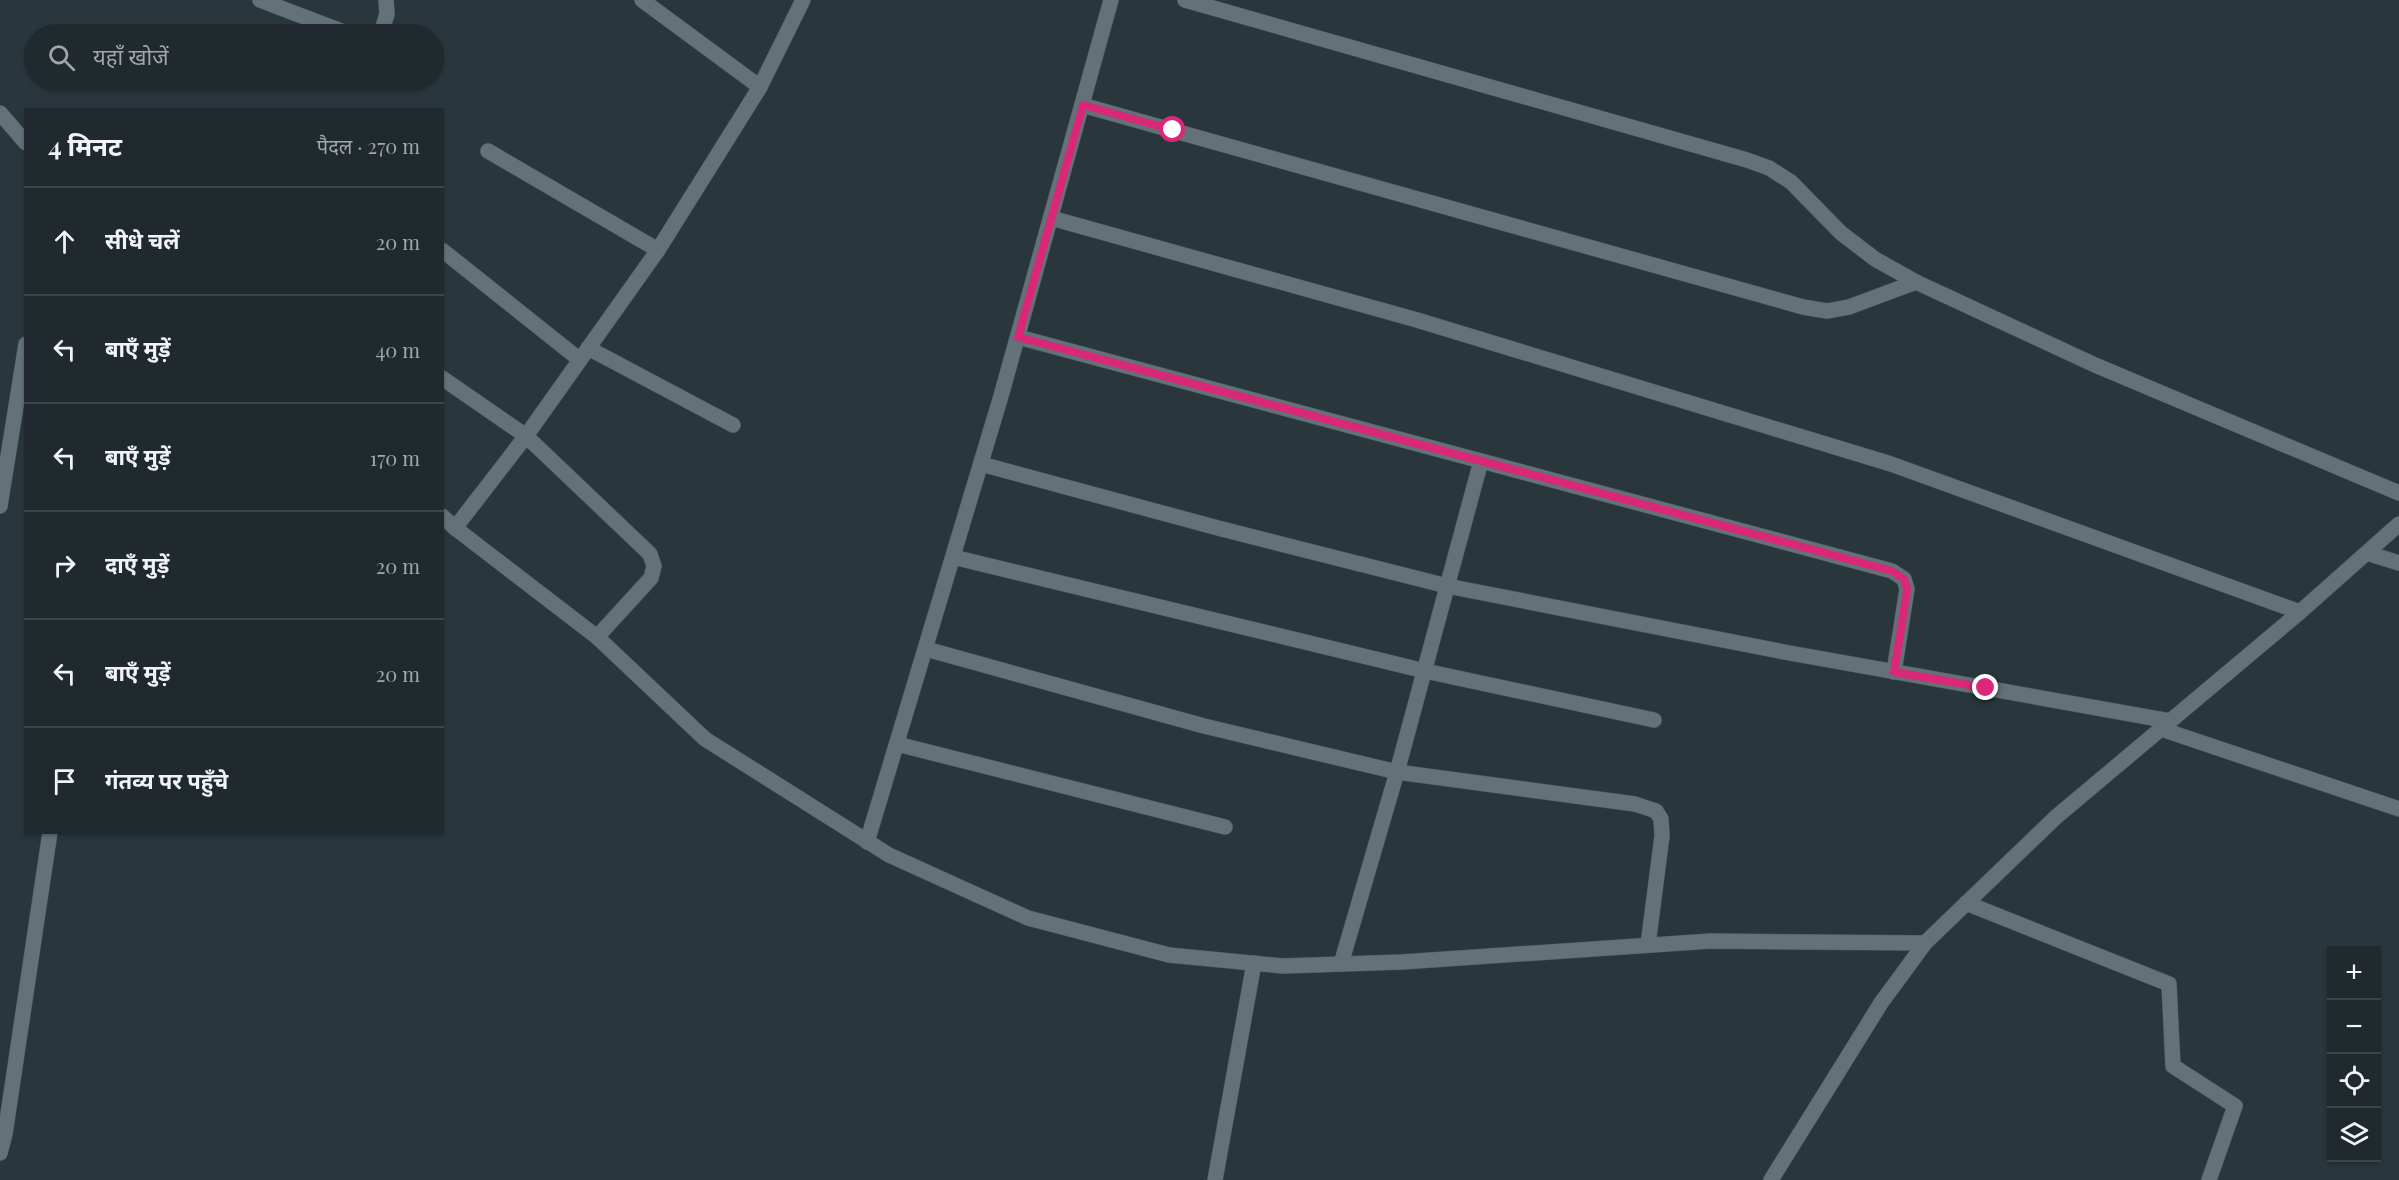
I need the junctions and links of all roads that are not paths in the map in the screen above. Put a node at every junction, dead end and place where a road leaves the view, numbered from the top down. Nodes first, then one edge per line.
1 (260, 0) edge
2 (386, 0) edge
3 (642, 0) edge
4 (803, 0) edge
5 (1111, 0) edge
6 (1185, 0) edge
7 (323, 24) edge
8 (384, 24) edge
9 (760, 87) junction
10 (1083, 105) junction
11 (0, 113) edge
12 (24, 141) edge
13 (488, 151) dead end
14 (1051, 218) junction
15 (658, 250) junction
16 (444, 251) edge
17 (1916, 282) junction
18 (1018, 337) junction
19 (584, 354) junction
20 (24, 356) edge
21 (444, 379) edge
22 (733, 425) dead end
23 (526, 436) junction
24 (1481, 461) junction
25 (981, 464) junction
26 (2399, 493) edge
27 (0, 506) edge
28 (444, 518) edge
29 (2399, 524) edge
30 (455, 528) junction
31 (2367, 553) junction
32 (953, 557) junction
33 (2399, 563) edge
34 (1447, 586) junction
35 (2300, 612) junction
36 (597, 637) junction
37 (926, 649) junction
38 (1425, 671) junction
39 (1894, 672) junction
40 (1654, 720) dead end
41 (2165, 725) junction
42 (897, 744) junction
43 (1397, 772) junction
44 (2399, 809) edge
45 (1225, 826) dead end
46 (50, 834) edge
47 (867, 842) junction
48 (1966, 903) junction
49 (1925, 943) junction
50 (1648, 945) junction
51 (1254, 963) junction
52 (1341, 964) junction
53 (0, 1153) edge
54 (1215, 1180) edge
55 (1771, 1180) edge
56 (2209, 1180) edge

1 - 7 street
2 - 8 street
3 - 9 street
4 - 9 street
5 - 10 street
6 - 17 street
9 - 15 street
10 - 14 street
10 - 17 street
11 - 12 street
13 - 15 street
14 - 18 street
14 - 35 street
15 - 19 street
16 - 19 street
17 - 26 street
18 - 24 street
18 - 25 street
19 - 22 street
19 - 23 street
20 - 27 street
21 - 23 street
23 - 30 street
23 - 36 street
24 - 34 street
24 - 39 street
25 - 32 street
25 - 34 street
28 - 30 street
29 - 31 street
30 - 36 street
31 - 33 street
31 - 35 street
32 - 37 street
32 - 38 street
34 - 38 street
34 - 39 street
35 - 41 street
36 - 47 street
37 - 42 street
37 - 43 street
38 - 40 street
38 - 43 street
39 - 41 street
41 - 44 street
41 - 48 street
42 - 45 street
42 - 47 street
43 - 50 street
43 - 52 street
46 - 53 street
47 - 51 street
48 - 49 street
48 - 56 street
49 - 50 street
49 - 55 street
50 - 52 street
51 - 52 street
51 - 54 street

